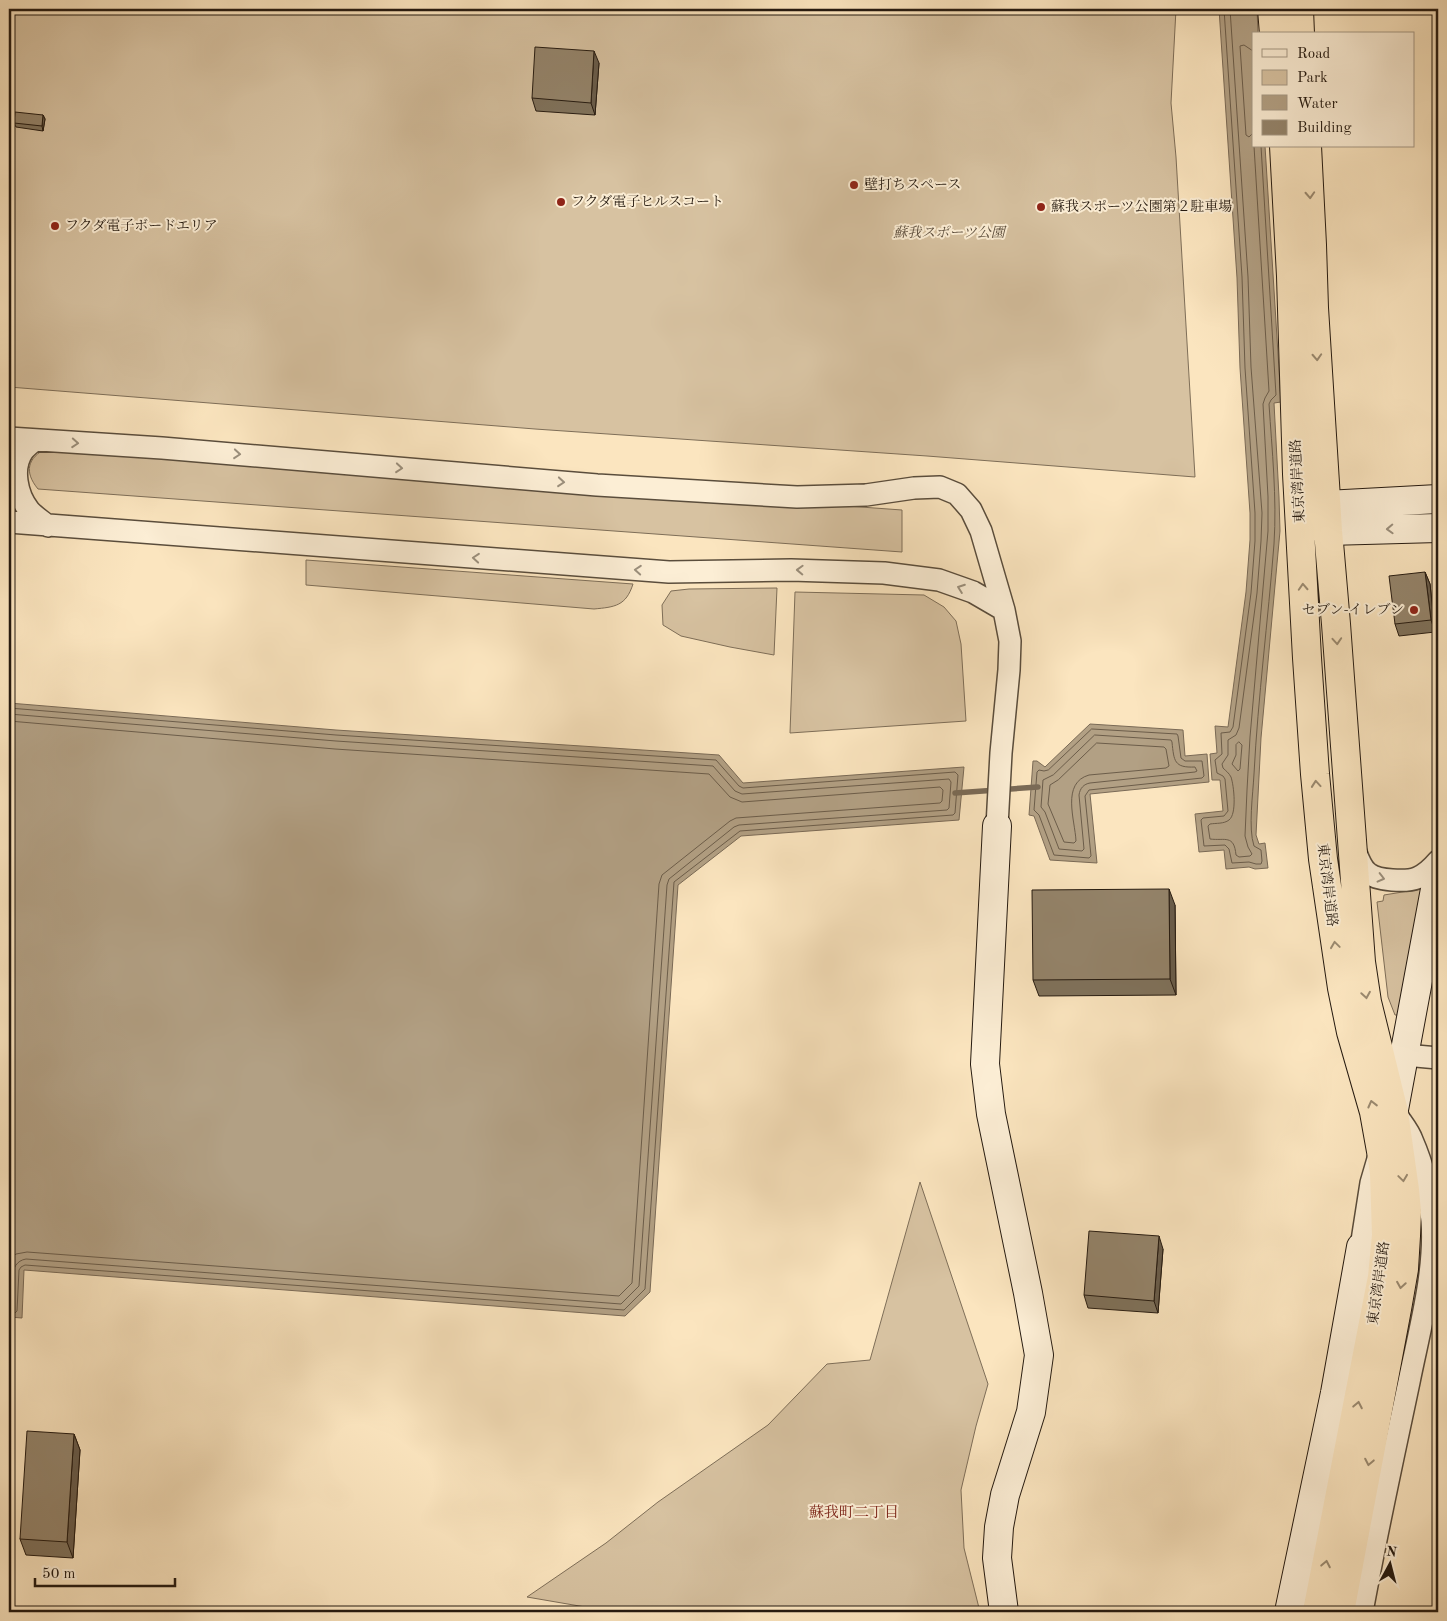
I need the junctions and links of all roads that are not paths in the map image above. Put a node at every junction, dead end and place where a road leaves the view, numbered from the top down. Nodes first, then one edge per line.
1 (1272, 9) edge
2 (1299, 9) edge
3 (1274, 32) edge
4 (1300, 32) edge
5 (1284, 148) edge
6 (1307, 148) edge
7 (9, 438) edge
8 (35, 440) junction
9 (1438, 499) edge
10 (1299, 517) junction
11 (1327, 518) junction
12 (9, 522) edge
13 (48, 526) junction
14 (1438, 528) edge
15 (1004, 610) junction
16 (996, 826) joint
17 (1352, 843) junction
18 (1438, 861) edge
19 (1438, 873) edge
20 (1405, 1055) junction
21 (1438, 1058) edge
22 (1394, 1112) junction
23 (1381, 1151) junction
24 (1396, 1236) junction
25 (1361, 1247) joint
26 (1004, 1612) edge
27 (1289, 1612) edge
28 (1317, 1612) edge
29 (1340, 1612) edge
30 (1362, 1612) edge

1 - 3 highway
2 - 4 highway
5 - 10 highway, 東京湾岸道路
6 -> 11 highway, 東京湾岸道路
7 - 8 street
8 - 13 street
8 -> 15 street
9 - 11 street
10 - 11 street
23 -> 10 highway, 東京湾岸道路
14 -> 11 street
11 -> 17 highway, 東京湾岸道路
12 - 13 street
15 -> 13 street
15 - 16 street
16 - 26 street
17 -> 18 street
17 -> 22 highway, 東京湾岸道路
19 - 20 street
20 - 21 street
20 - 22 street
22 - 23 street
22 -> 24 highway, 東京湾岸道路
22 - 30 street
23 - 24 highway, 東京湾岸道路
23 - 25 street
28 -> 24 highway, 東京湾岸道路
24 -> 29 highway, 東京湾岸道路
25 - 27 street

